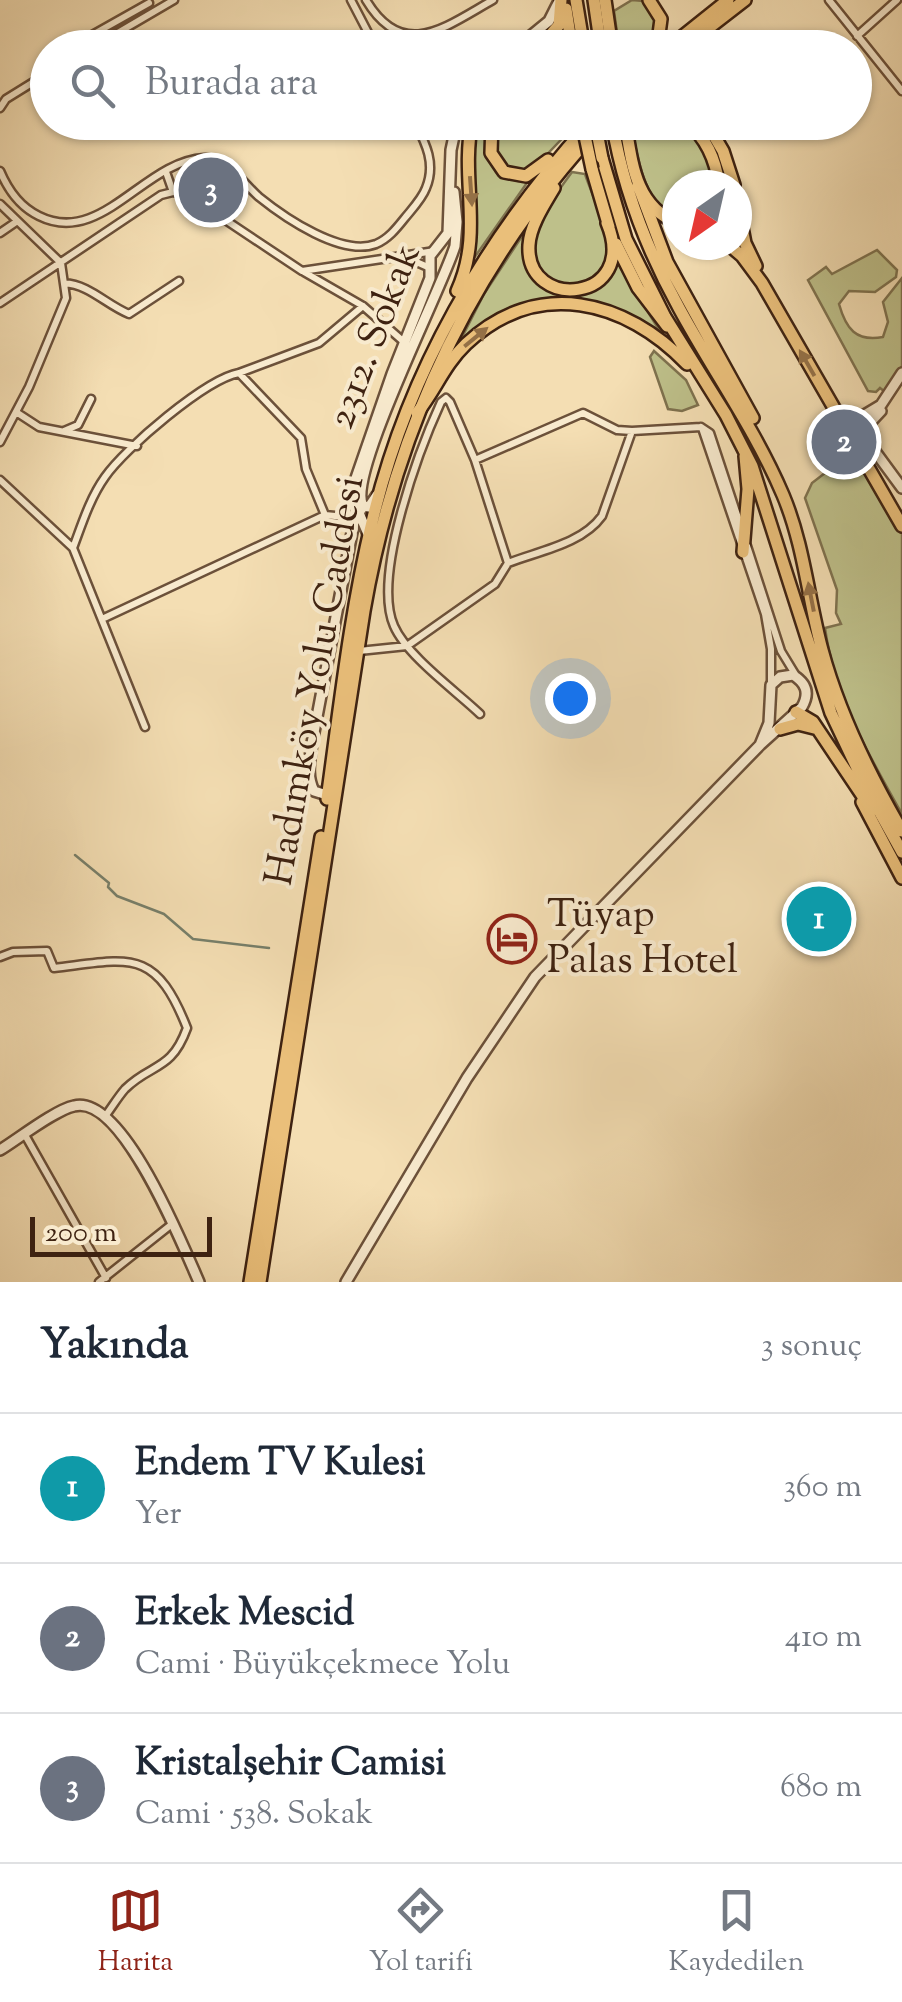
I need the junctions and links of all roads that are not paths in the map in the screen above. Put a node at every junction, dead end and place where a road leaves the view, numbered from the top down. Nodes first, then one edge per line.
1 (174, 0) edge
2 (350, 0) edge
3 (366, 0) edge
4 (493, 0) edge
5 (561, 0) edge
6 (576, 0) edge
7 (594, 0) edge
8 (605, 0) edge
9 (615, 0) edge
10 (650, 0) edge
11 (728, 0) edge
12 (746, 0) edge
13 (828, 0) edge
14 (897, 0) edge
15 (144, 3) edge
16 (150, 14) junction
17 (719, 19) junction
18 (608, 25) junction
19 (99, 30) edge
20 (123, 30) edge
21 (366, 30) edge
22 (391, 30) edge
23 (437, 30) edge
24 (538, 30) edge
25 (554, 30) edge
26 (568, 30) edge
27 (581, 30) edge
28 (598, 30) edge
29 (609, 30) edge
30 (660, 30) edge
31 (690, 30) edge
32 (705, 30) edge
33 (709, 30) edge
34 (852, 30) edge
35 (864, 30) edge
36 (872, 54) edge
37 (30, 84) edge
38 (902, 91) edge
39 (0, 108) edge
40 (424, 140) edge
41 (453, 140) edge
42 (469, 140) edge
43 (491, 140) edge
44 (574, 140) edge
45 (574, 140) edge
46 (586, 140) edge
47 (587, 140) edge
48 (597, 140) edge
49 (615, 140) edge
50 (629, 140) edge
51 (703, 140) edge
52 (717, 140) edge
53 (570, 159) junction
54 (716, 170) edge
55 (729, 170) edge
56 (0, 171) edge
57 (166, 172) junction
58 (450, 180) junction
59 (638, 184) junction
60 (172, 192) junction
61 (0, 204) edge
62 (662, 214) edge
63 (16, 222) junction
64 (607, 222) junction
65 (0, 233) edge
66 (435, 251) junction
67 (404, 257) junction
68 (752, 258) edge
69 (745, 260) edge
70 (61, 263) junction
71 (448, 266) junction
72 (431, 269) junction
73 (302, 271) junction
74 (179, 281) dead end
75 (64, 283) junction
76 (772, 302) junction
77 (0, 303) edge
78 (364, 306) junction
79 (676, 334) junction
80 (405, 343) junction
81 (435, 348) junction
82 (239, 373) junction
83 (902, 377) edge
84 (709, 386) junction
85 (91, 398) dead end
86 (16, 412) junction
87 (417, 414) junction
88 (841, 424) junction
89 (863, 425) junction
90 (702, 427) junction
91 (63, 432) junction
92 (632, 432) junction
93 (0, 442) edge
94 (137, 446) junction
95 (744, 447) junction
96 (475, 460) junction
97 (0, 480) edge
98 (902, 484) edge
99 (380, 489) junction
100 (723, 498) junction
101 (734, 500) junction
102 (787, 505) junction
103 (359, 512) junction
104 (325, 515) junction
105 (902, 526) edge
106 (368, 536) junction
107 (743, 537) junction
108 (73, 548) junction
109 (742, 552) junction
110 (508, 563) junction
111 (758, 586) junction
112 (102, 620) junction
113 (407, 646) junction
114 (358, 651) junction
115 (799, 679) junction
116 (770, 685) junction
117 (770, 703) junction
118 (795, 713) junction
119 (480, 714) dead end
120 (146, 727) dead end
121 (780, 729) junction
122 (822, 735) junction
123 (840, 736) junction
124 (760, 745) junction
125 (857, 791) junction
126 (328, 795) junction
127 (896, 831) edge
128 (902, 852) edge
129 (902, 878) edge
130 (0, 957) edge
131 (106, 1116) junction
132 (25, 1135) junction
133 (0, 1150) edge
134 (172, 1224) junction
135 (103, 1280) edge
136 (200, 1282) edge
137 (250, 1282) edge
138 (261, 1282) edge
139 (346, 1282) edge

1 - 16 street
2 - 21 street
3 - 22 street
4 - 23 street
5 - 24 street
5 - 25 main road
5 - 26 main road
6 - 27 main road
7 - 28 main road
8 - 18 main road
9 - 18 main road
10 - 30 main road
11 - 31 main road
12 - 17 main road
13 - 34 street
14 - 35 street
15 - 16 street
15 - 19 street
16 - 20 street
17 - 32 main road
17 - 33 main road
18 - 29 main road
36 - 38 street
37 - 39 street
40 - 57 street
41 - 58 street, 2312. Sokak
42 -> 81 main road
43 - 45 main road
44 - 81 main road, Hadımköy Yolu Caddesi
46 - 64 main road, bridge
47 - 53 main road
48 - 79 main road, bridge
49 - 102 main road
50 - 59 main road
51 - 54 main road
52 - 55 main road
53 - 64 main road
53 - 87 main road, Hadımköy Yolu Caddesi
56 - 57 street
57 - 60 street
58 - 66 street, 2312. Sokak
58 - 71 street, 2312. Sokak
59 - 62 main road
59 - 102 main road
60 - 70 street
60 - 73 street
61 - 63 street
63 - 65 street
63 - 70 street
64 - 79 main road
66 - 67 street
66 - 71 street
66 - 72 street, 2312. Sokak
67 - 72 street
67 - 73 street
68 - 76 main road
69 - 76 main road
70 - 75 street
70 - 77 street
71 - 72 street
71 - 103 street, 2312. Sokak
72 - 80 street, 2312. Sokak
73 - 78 street
74 - 75 street
75 - 86 street
88 -> 76 main road
78 - 80 street
78 - 82 street
79 - 84 main road
80 - 103 street, 2312. Sokak
81 - 99 main road, Hadımköy Yolu Caddesi
82 - 94 street
82 - 104 street
83 - 89 street
87 -> 84 main road
84 - 95 main road
85 - 91 street
86 - 91 street
86 - 93 street
87 - 114 main road, Hadımköy Yolu Caddesi
88 - 89 main road
88 - 89 street
89 - 98 street
89 - 105 main road
90 - 92 street
90 - 100 street
90 - 101 street
91 - 94 street
92 - 96 street
92 - 110 street
94 - 108 street
95 - 107 main road
95 - 123 main road
96 - 110 street
96 - 113 street
97 - 108 street
99 - 103 street, 2312. Sokak
99 - 106 main road, Hadımköy Yolu Caddesi
100 - 101 street
100 - 109 street
101 - 107 street
127 -> 102 main road
103 - 104 street
103 - 106 street, 2312. Sokak
103 - 126 street, 2312. Sokak
104 - 112 street
106 - 126 main road, Hadımköy Yolu Caddesi
107 - 109 main road
107 - 111 street
108 - 112 street
109 - 111 street
110 - 113 street
111 - 115 street
111 - 116 street
112 - 120 street
113 - 114 street
113 - 119 street
114 - 138 main road, Hadımköy Yolu Caddesi
115 - 116 street
115 - 118 street
116 - 117 street
117 - 118 street
117 - 124 street
118 - 121 street
118 - 122 main road
121 - 122 main road
121 - 124 street
122 - 125 main road
123 - 125 main road
123 - 127 main road
124 - 139 street
125 - 127 main road
125 - 129 main road
126 - 137 main road, Hadımköy Yolu Caddesi
127 - 128 main road
130 - 131 street
131 - 132 street
131 - 134 street
132 - 133 street
132 - 135 street
134 - 135 street
134 - 136 street

